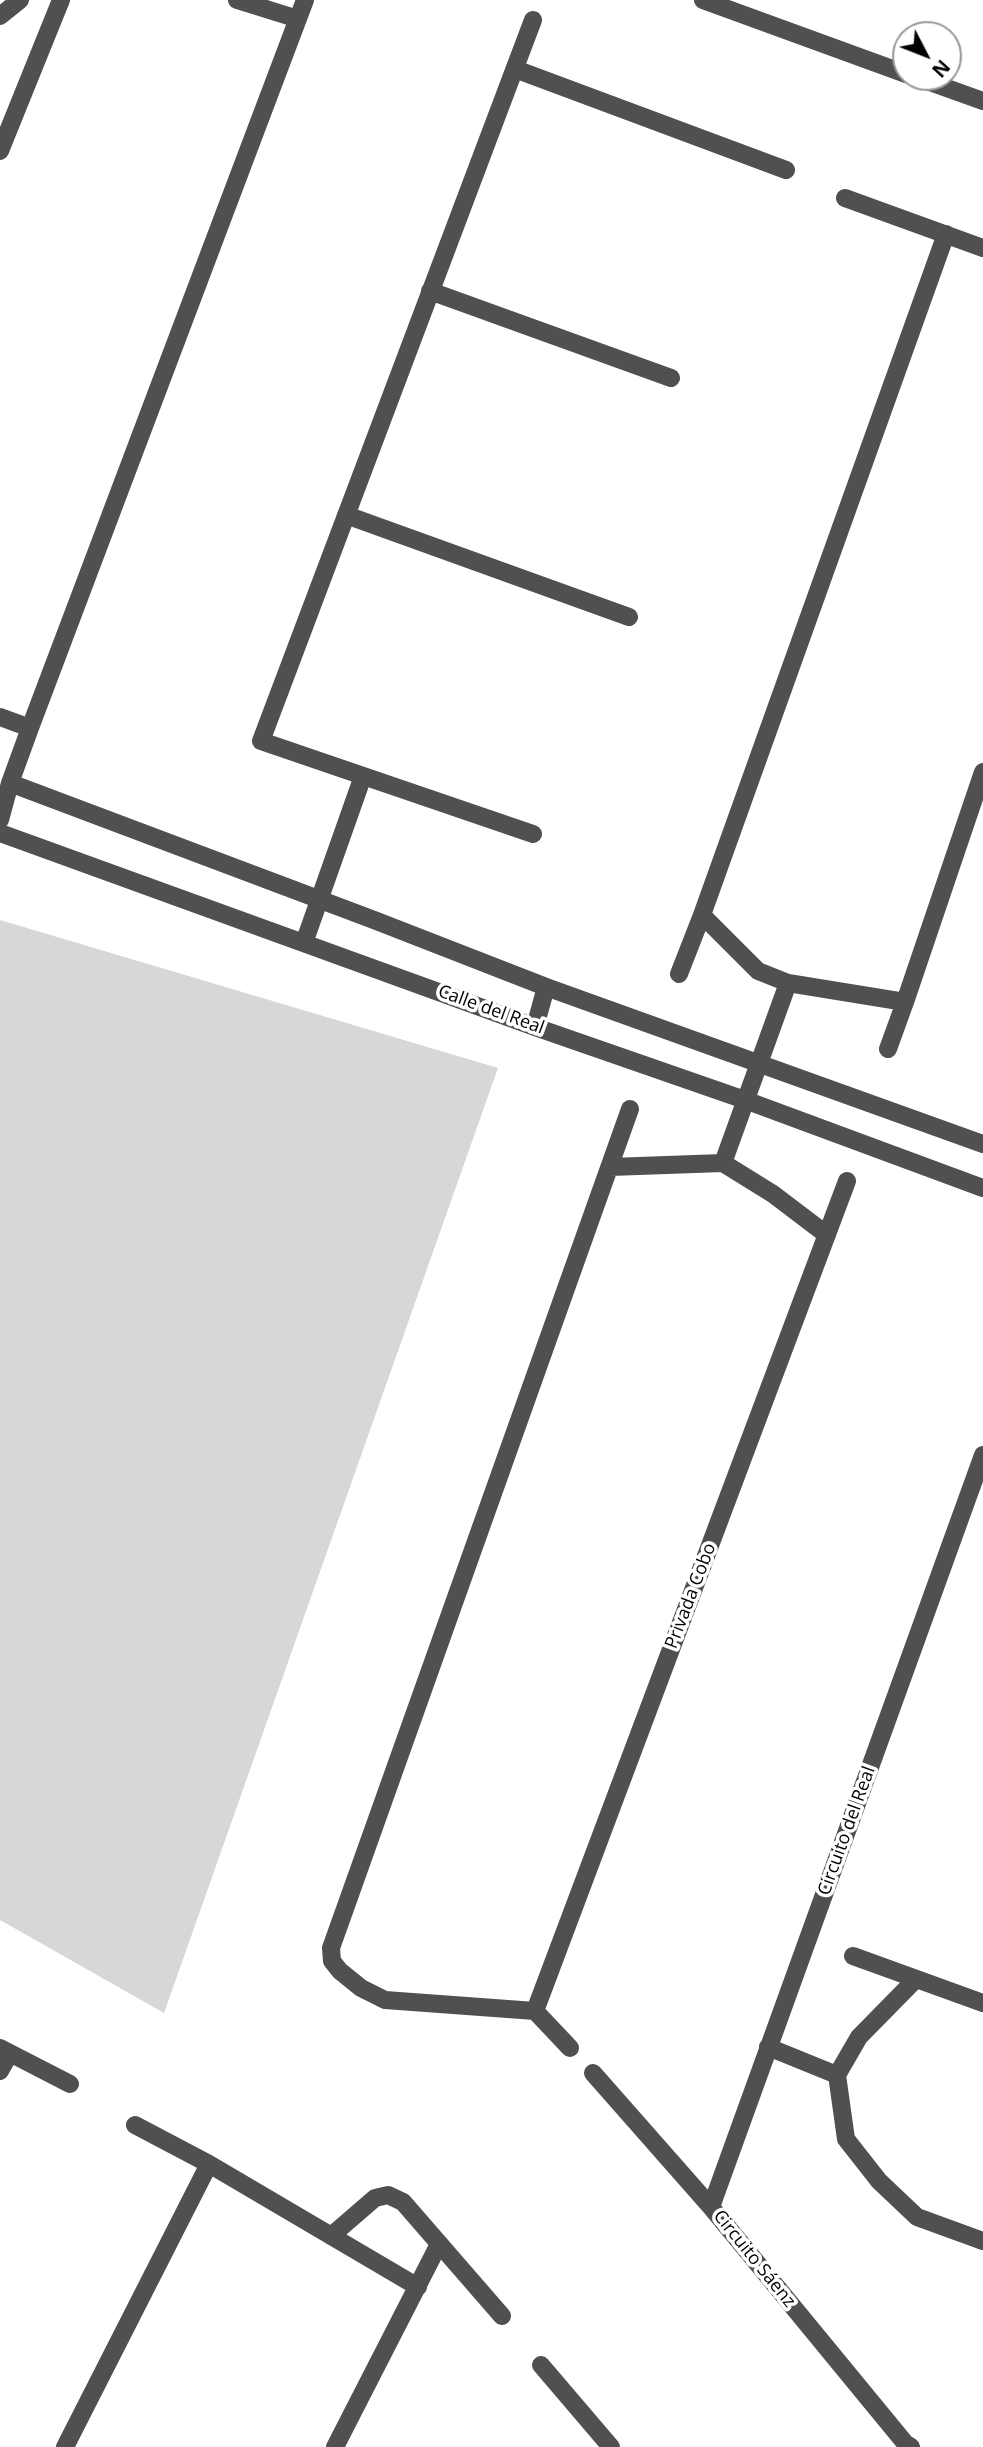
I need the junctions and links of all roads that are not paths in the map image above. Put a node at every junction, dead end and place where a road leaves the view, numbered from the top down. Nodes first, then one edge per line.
1 (20, 0) edge
2 (61, 0) edge
3 (237, 0) edge
4 (305, 0) edge
5 (703, 0) edge
6 (0, 16) edge
7 (298, 19) junction
8 (533, 20) dead end
9 (515, 69) junction
10 (892, 69) edge
11 (955, 91) edge
12 (983, 101) edge
13 (0, 151) edge
14 (786, 170) dead end
15 (845, 198) dead end
16 (946, 234) junction
17 (983, 248) edge
18 (430, 291) junction
19 (671, 378) dead end
20 (346, 515) junction
21 (629, 617) dead end
22 (0, 717) edge
23 (30, 728) junction
24 (983, 772) edge
25 (363, 776) junction
26 (10, 783) junction
27 (0, 820) edge
28 (0, 833) edge
29 (533, 834) dead end
30 (319, 900) junction
31 (702, 915) junction
32 (304, 943) junction
33 (679, 974) dead end
34 (788, 983) junction
35 (546, 987) junction
36 (905, 1002) junction
37 (535, 1027) junction
38 (888, 1049) dead end
39 (758, 1063) junction
40 (745, 1100) junction
41 (631, 1109) dead end
42 (983, 1143) edge
43 (723, 1163) junction
44 (610, 1167) junction
45 (847, 1181) dead end
46 (983, 1188) edge
47 (827, 1235) junction
48 (983, 1455) edge
49 (853, 1956) dead end
50 (916, 1979) junction
51 (983, 2003) edge
52 (535, 2011) junction
53 (768, 2047) junction
54 (570, 2048) dead end
55 (5, 2050) edge
56 (0, 2071) edge
57 (593, 2073) dead end
58 (837, 2075) junction
59 (70, 2084) dead end
60 (135, 2125) dead end
61 (209, 2164) junction
62 (710, 2207) junction
63 (331, 2236) junction
64 (983, 2241) edge
65 (439, 2244) junction
66 (418, 2287) junction
67 (502, 2316) dead end
68 (541, 2365) dead end
69 (604, 2444) edge
70 (65, 2447) edge
71 (335, 2447) edge
72 (911, 2447) edge

1 - 6 street
2 - 13 street
3 - 7 street
4 - 7 street
5 - 10 street
7 - 23 street
8 - 9 street
9 - 14 street
9 - 18 street
11 - 12 street
15 - 16 street
16 - 17 street
16 - 31 street
18 - 19 street
18 - 20 street
20 - 21 street
20 - 25 street
22 - 23 street
23 - 26 street
24 - 36 street
25 - 29 street
25 - 30 street
26 - 27 street
26 - 30 street
28 - 32 street, Calle del Real
30 - 32 street
30 - 35 street
31 - 33 street
31 - 34 street
32 - 37 street, Calle del Real
34 - 36 street
34 - 39 street
35 - 37 street
35 - 39 street
36 - 38 street
37 - 40 street, Calle del Real
39 - 40 street
39 - 42 street
40 - 43 street
40 - 46 street, Calle del Real
41 - 44 street
43 - 44 street
43 - 47 street
44 - 52 street
45 - 47 street, Privada Cobo
47 - 52 street, Privada Cobo
48 - 53 street, Circuito del Real
49 - 50 street
50 - 51 street
50 - 58 street
52 - 54 street
53 - 58 street
53 - 62 street, Circuito del Real
55 - 56 street
55 - 59 street
57 - 62 street, Circuito Sáenz
58 - 64 street
60 - 61 street
61 - 63 street
61 - 70 street
62 - 72 street, Circuito Sáenz
63 - 65 street
63 - 66 street
65 - 66 street
65 - 67 street
66 - 71 street
68 - 69 street

